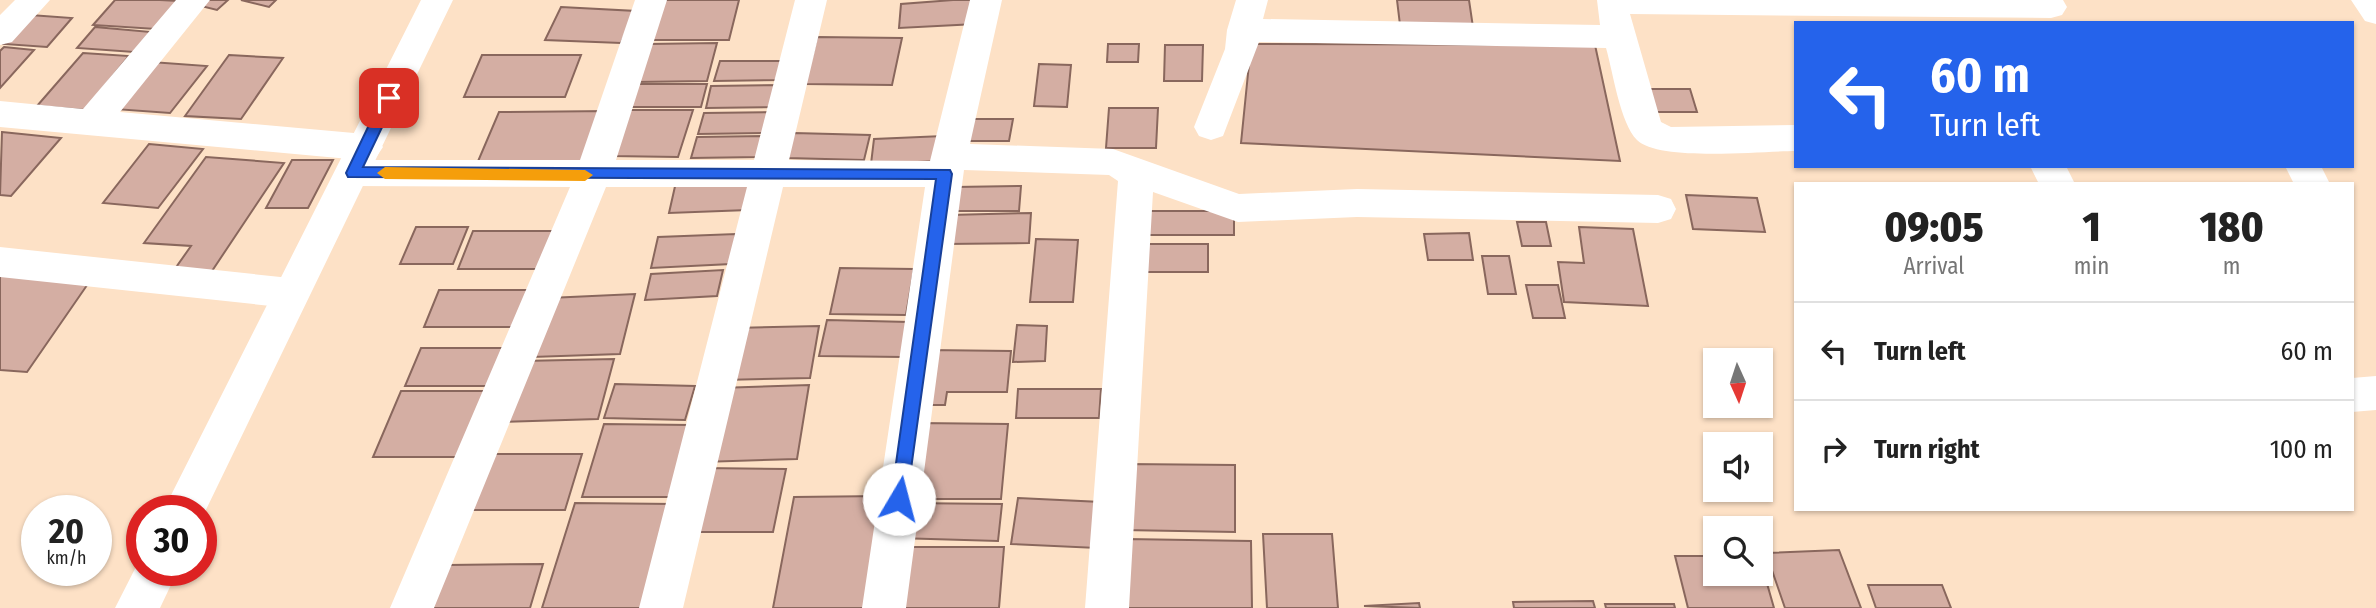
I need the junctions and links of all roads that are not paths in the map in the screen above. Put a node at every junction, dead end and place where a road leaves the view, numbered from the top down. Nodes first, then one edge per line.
1 (34, 0) edge
2 (194, 0) edge
3 (437, 0) edge
4 (651, 0) edge
5 (811, 0) edge
6 (986, 0) edge
7 (2367, 0) edge
8 (1611, 2) edge
9 (2051, 7) dead end
10 (1967, 9) edge
11 (2376, 13) edge
12 (1248, 15) edge
13 (0, 34) edge
14 (1620, 37) junction
15 (0, 114) edge
16 (91, 123) junction
17 (1211, 127) dead end
18 (1794, 138) edge
19 (359, 160) junction
20 (947, 165) junction
21 (1130, 169) junction
22 (767, 174) junction
23 (593, 175) junction
24 (1658, 209) dead end
25 (0, 261) edge
26 (290, 293) junction
27 (2376, 393) edge
28 (2354, 395) edge
29 (192, 495) edge
30 (148, 586) edge
31 (138, 608) edge
32 (412, 608) edge
33 (661, 608) edge
34 (884, 608) edge
35 (1107, 608) edge

1 - 13 street
2 - 16 street
3 - 19 street
4 - 23 street
5 - 22 street
6 - 20 street
7 - 11 street
8 - 10 street
8 - 14 street
9 - 10 street
12 - 14 street
12 - 17 street
14 - 18 street
15 - 16 street
16 - 19 street
19 - 23 street
19 - 26 street
20 - 21 street
20 - 22 street
20 - 34 street
21 - 24 street
21 - 35 street
22 - 23 street
22 - 33 street
23 - 32 street
25 - 26 street
26 - 29 street
27 - 28 street
30 - 31 street

